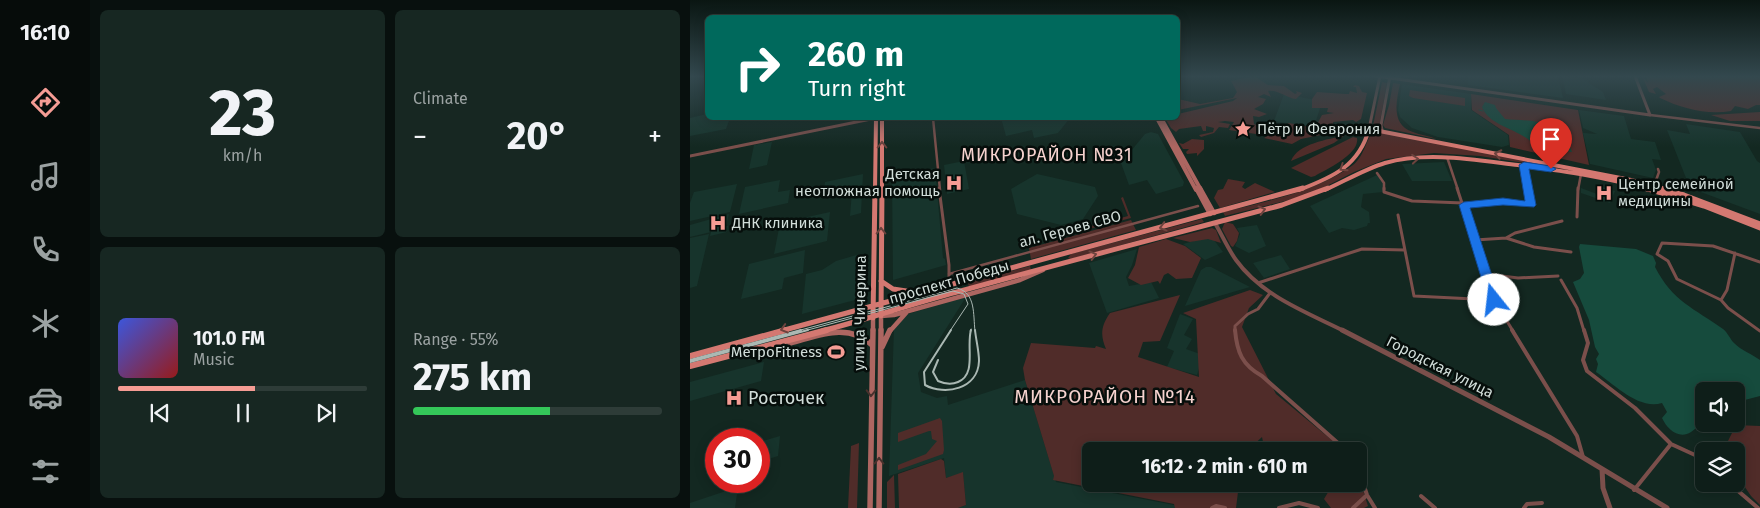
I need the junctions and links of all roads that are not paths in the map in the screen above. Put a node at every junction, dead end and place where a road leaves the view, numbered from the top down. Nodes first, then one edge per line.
1 (1376, 100) edge
2 (1386, 100) edge
3 (1545, 100) edge
4 (1644, 100) edge
5 (1650, 115) junction
6 (869, 120) edge
7 (879, 120) edge
8 (933, 120) edge
9 (1158, 120) edge
10 (1162, 120) edge
11 (1760, 128) edge
12 (1370, 129) junction
13 (1382, 130) junction
14 (690, 156) edge
15 (1447, 157) junction
16 (1524, 165) junction
17 (1658, 169) dead end
18 (1377, 173) dead end
19 (1581, 174) junction
20 (1654, 186) junction
21 (878, 198) junction
22 (1463, 204) junction
23 (1198, 206) dead end
24 (1398, 215) dead end
25 (1576, 217) dead end
26 (1214, 218) junction
27 (1562, 221) dead end
28 (1760, 224) edge
29 (1760, 228) edge
30 (1506, 238) junction
31 (1475, 240) junction
32 (1405, 250) junction
33 (1571, 252) dead end
34 (1735, 253) junction
35 (1063, 254) junction
36 (1760, 262) edge
37 (1066, 263) junction
38 (1046, 268) junction
39 (949, 274) junction
40 (1486, 274) junction
41 (881, 281) junction
42 (1258, 283) junction
43 (949, 285) junction
44 (924, 292) junction
45 (1270, 293) junction
46 (1494, 300) junction
47 (1721, 300) junction
48 (881, 303) junction
49 (873, 305) junction
50 (914, 310) junction
51 (881, 316) junction
52 (873, 318) junction
53 (1760, 331) edge
54 (773, 343) junction
55 (872, 344) junction
56 (881, 349) junction
57 (690, 356) edge
58 (690, 366) edge
59 (1338, 442) edge
60 (1672, 444) junction
61 (1695, 455) edge
62 (1583, 456) junction
63 (1602, 469) junction
64 (879, 478) junction
65 (870, 482) junction
66 (1634, 490) junction
67 (1367, 492) edge
68 (1739, 492) edge
69 (1368, 496) junction
70 (1421, 496) dead end
71 (1542, 502) dead end
72 (870, 508) edge
73 (879, 508) edge
74 (1212, 508) edge
75 (1225, 508) edge
76 (1279, 508) edge
77 (1318, 508) edge
78 (1353, 508) edge
79 (1375, 508) edge
80 (1435, 508) edge
81 (1524, 508) edge
82 (1610, 508) edge
83 (1667, 508) edge
84 (1758, 508) edge

1 - 12 street
2 - 13 street
3 - 5 street
4 - 5 street
5 - 11 street
6 - 14 street
7 - 21 main road, улица Чичерина
8 - 39 street
9 - 26 main road
10 - 26 main road
12 - 13 main road
12 -> 26 main road
20 -> 13 main road
15 - 16 main road
15 - 22 street
26 -> 15 main road
16 - 19 main road
16 - 22 street
17 - 20 street
18 - 22 street
19 - 25 street
19 - 29 main road
20 - 28 main road
41 -> 21 main road, улица Чичерина
21 - 49 main road, улица Чичерина
22 - 31 street
23 - 39 street, ал. Героев СВО
24 - 32 street
26 -> 35 main road, проспект Победы
37 -> 26 main road, проспект Победы
26 - 42 street, Городская улица
27 - 30 street
30 - 31 street
30 - 33 street
31 - 40 street
32 - 42 street
32 - 46 street
34 - 36 street
34 - 47 street
34 - 47 street
35 - 37 main road
35 - 43 main road, проспект Победы
37 - 38 main road, проспект Победы
38 - 50 main road
38 - 51 main road, проспект Победы
39 - 43 street
40 - 46 street
40 - 60 street
41 - 44 main road
41 - 48 main road, улица Чичерина
42 - 45 street, Городская улица
43 - 44 main road, проспект Победы
44 - 48 main road, проспект Победы
45 - 59 street
45 - 62 street, Городская улица
46 - 62 street
47 - 53 street
48 - 49 main road, проспект Победы
48 - 51 main road, улица Чичерина
49 - 52 main road, улица Чичерина
49 -> 57 main road, проспект Победы
50 - 51 main road
50 - 56 main road
51 - 52 main road, проспект Победы
51 - 56 main road, улица Чичерина
52 - 54 main road, проспект Победы
52 - 55 main road, улица Чичерина
54 - 55 main road
54 - 58 main road, проспект Победы
55 -> 65 main road, улица Чичерина
64 -> 56 main road, улица Чичерина
60 - 61 street
60 - 66 street
62 - 63 street, Городская улица
63 - 66 street, Городская улица
63 - 82 street
64 - 65 main road
64 - 73 main road, улица Чичерина
65 - 72 main road, улица Чичерина
66 - 83 street, Городская улица
67 - 69 street
68 - 84 street
69 - 78 street
69 - 79 street
70 - 80 street
71 - 81 street
74 - 75 street
76 - 77 street

